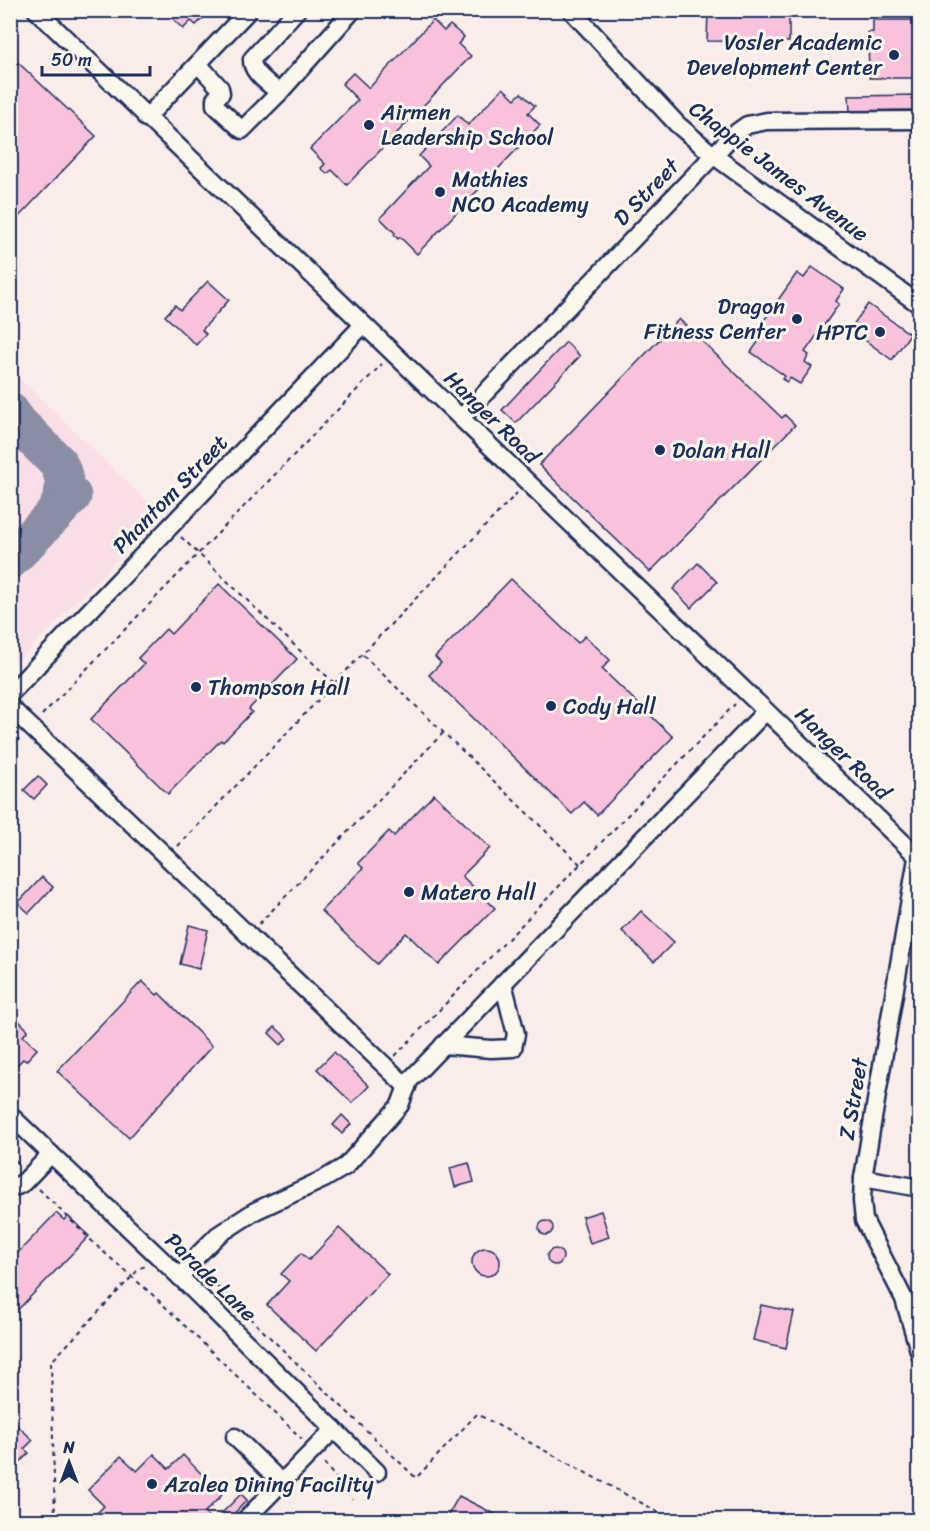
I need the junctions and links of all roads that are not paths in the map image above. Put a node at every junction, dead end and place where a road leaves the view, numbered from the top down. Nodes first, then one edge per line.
1 (36, 10) edge
2 (249, 10) edge
3 (297, 10) edge
4 (353, 10) edge
5 (571, 10) edge
6 (591, 10) edge
7 (591, 34) junction
8 (198, 64) junction
9 (279, 93) junction
10 (146, 118) junction
11 (920, 120) edge
12 (713, 155) junction
13 (920, 305) edge
14 (363, 325) junction
15 (461, 418) junction
16 (10, 694) edge
17 (10, 706) edge
18 (766, 711) junction
19 (918, 849) edge
20 (503, 983) junction
21 (443, 1045) junction
22 (407, 1087) junction
23 (10, 1115) edge
24 (51, 1154) junction
25 (863, 1178) junction
26 (10, 1185) edge
27 (920, 1188) edge
28 (180, 1277) junction
29 (920, 1354) edge
30 (334, 1429) junction
31 (235, 1437) dead end
32 (377, 1472) dead end
33 (282, 1483) junction
34 (245, 1521) edge

1 - 10 street, Hanger Road
2 - 8 street
3 - 9 street
4 - 9 street
5 - 7 street, Chappie James Avenue
6 - 7 street
7 - 12 street, Chappie James Avenue
8 - 9 street
8 - 10 street
10 - 14 street, Hanger Road
11 - 12 street, D Street
12 - 13 street, Chappie James Avenue
12 - 15 street, D Street
14 - 15 street, Hanger Road
14 - 16 street, Phantom Street
15 - 18 street, Hanger Road
17 - 22 street
18 - 19 street, Hanger Road
18 - 20 street
19 - 25 street, Z Street
20 - 21 street
20 - 21 street
21 - 22 street
22 - 28 street
23 - 24 street, Parade Lane
24 - 26 street
24 - 28 street, Parade Lane
25 - 27 street
25 - 29 street, Z Street
28 - 30 street, Parade Lane
30 - 32 street, Parade Lane
30 - 33 street
31 - 33 street
33 - 34 street

